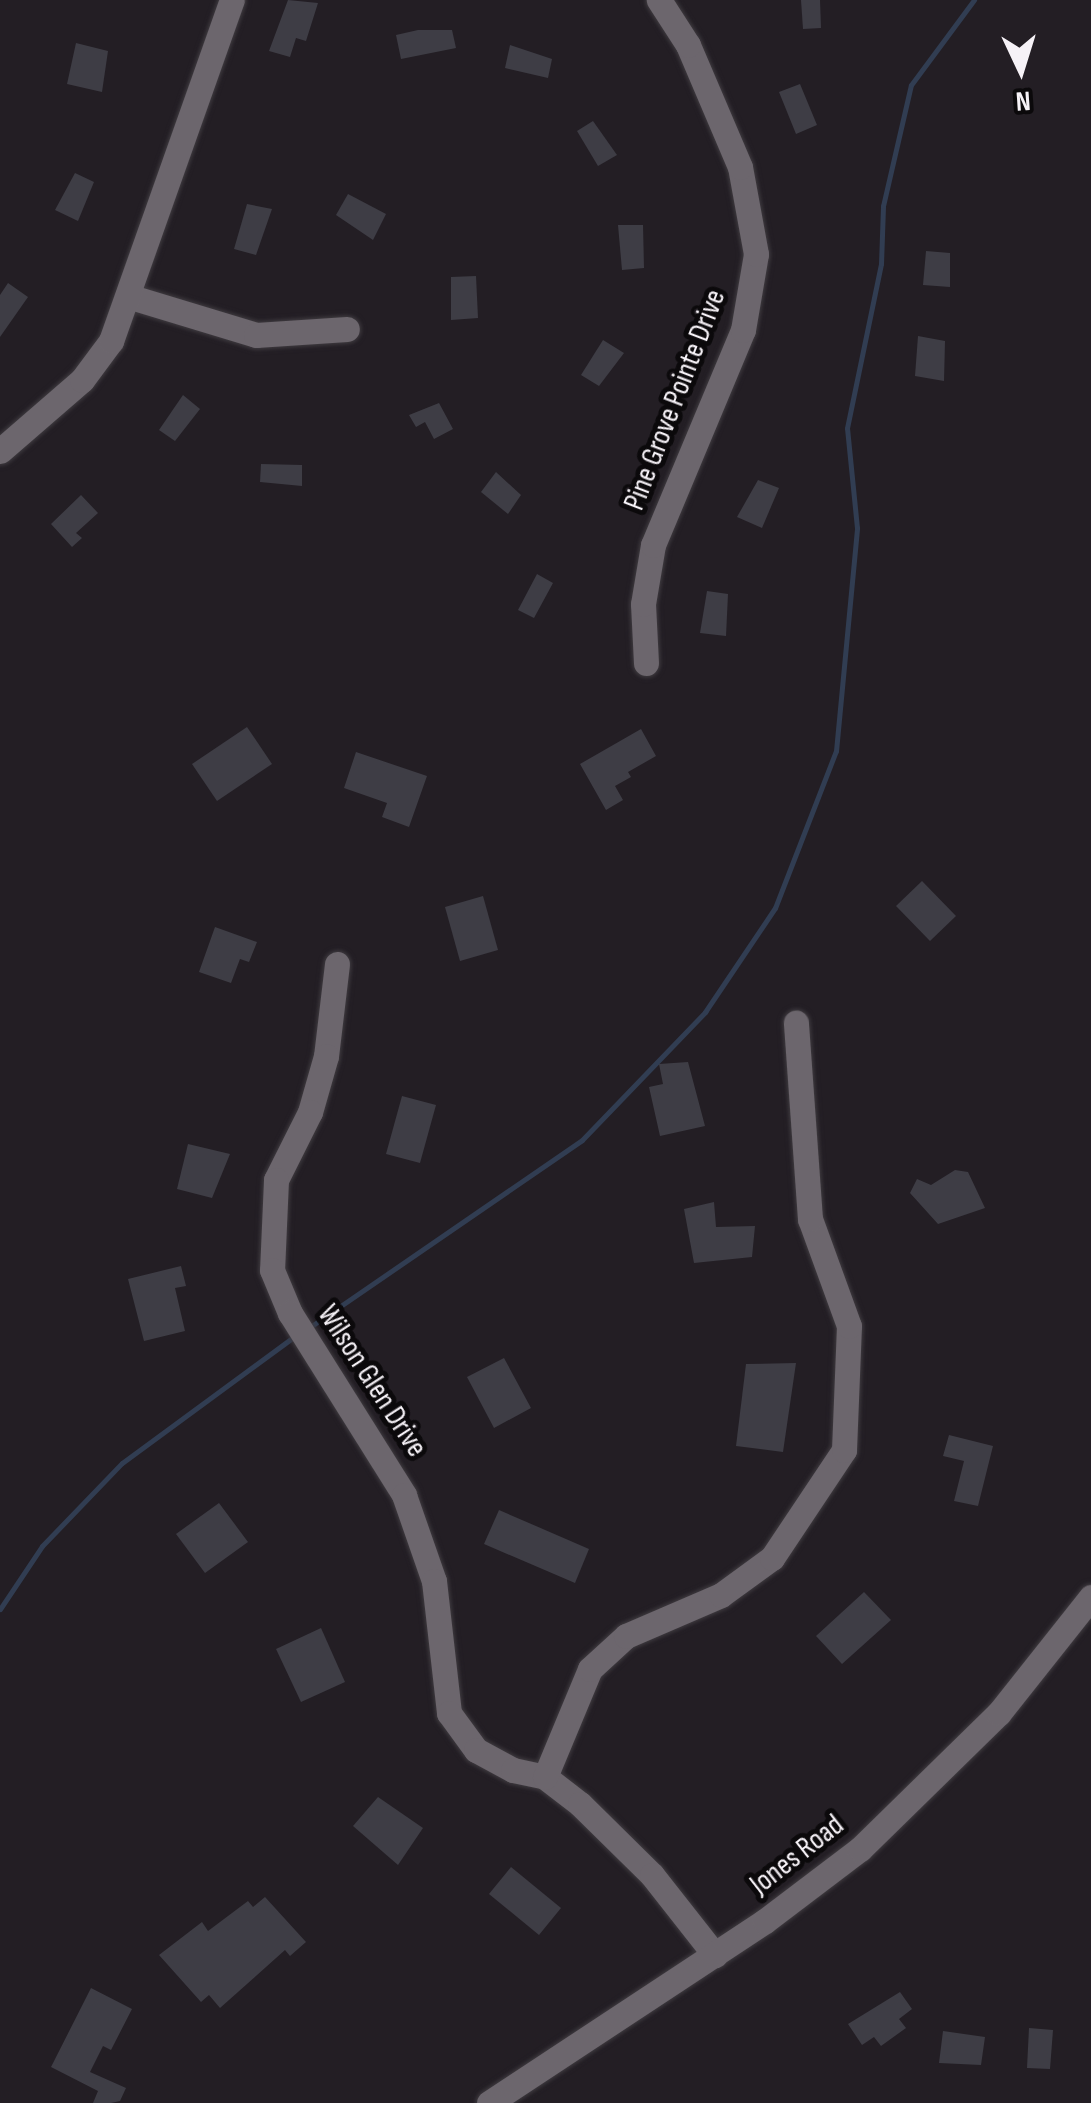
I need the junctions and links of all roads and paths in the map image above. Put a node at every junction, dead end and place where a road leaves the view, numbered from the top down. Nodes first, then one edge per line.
1 (659, 0) edge
2 (226, 2) edge
3 (131, 298) junction
4 (347, 328) dead end
5 (0, 451) edge
6 (646, 662) dead end
7 (337, 964) dead end
8 (796, 1022) dead end
9 (1091, 1597) edge
10 (545, 1777) junction
11 (715, 1955) junction
12 (490, 2103) edge

1 - 6 street, Pine Grove Pointe Drive
2 - 3 street
3 - 4 street
3 - 5 street
7 - 10 street, Wilson Glen Drive
8 - 10 street
9 - 11 street, Jones Road
10 - 11 street, Wilson Glen Drive
11 - 12 street, Jones Road

